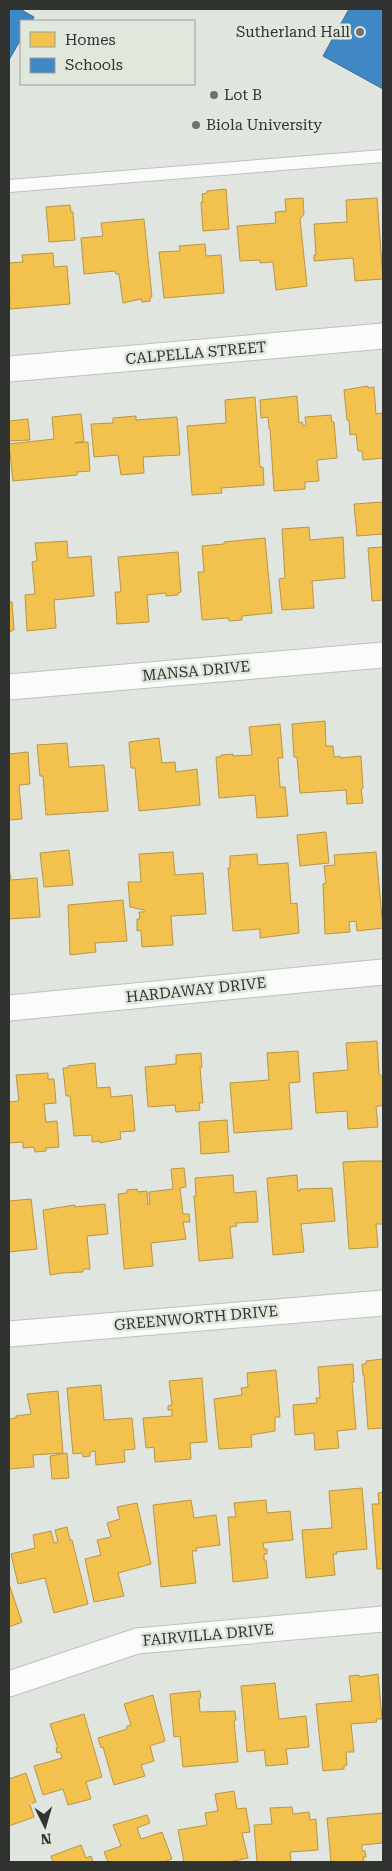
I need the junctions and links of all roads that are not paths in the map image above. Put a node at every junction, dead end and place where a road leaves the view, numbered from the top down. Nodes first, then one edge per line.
1 (383, 156) edge
2 (9, 186) edge
3 (383, 336) edge
4 (9, 369) edge
5 (383, 655) edge
6 (9, 687) edge
7 (383, 972) edge
8 (9, 1008) edge
9 (383, 1303) edge
10 (9, 1334) edge
11 (383, 1619) edge
12 (9, 1684) edge

1 - 2 lane
3 - 4 street, CALPELLA STREET
5 - 6 street, MANSA DRIVE
7 - 8 street, HARDAWAY DRIVE
9 - 10 street, GREENWORTH DRIVE
11 - 12 street, FAIRVILLA DRIVE

